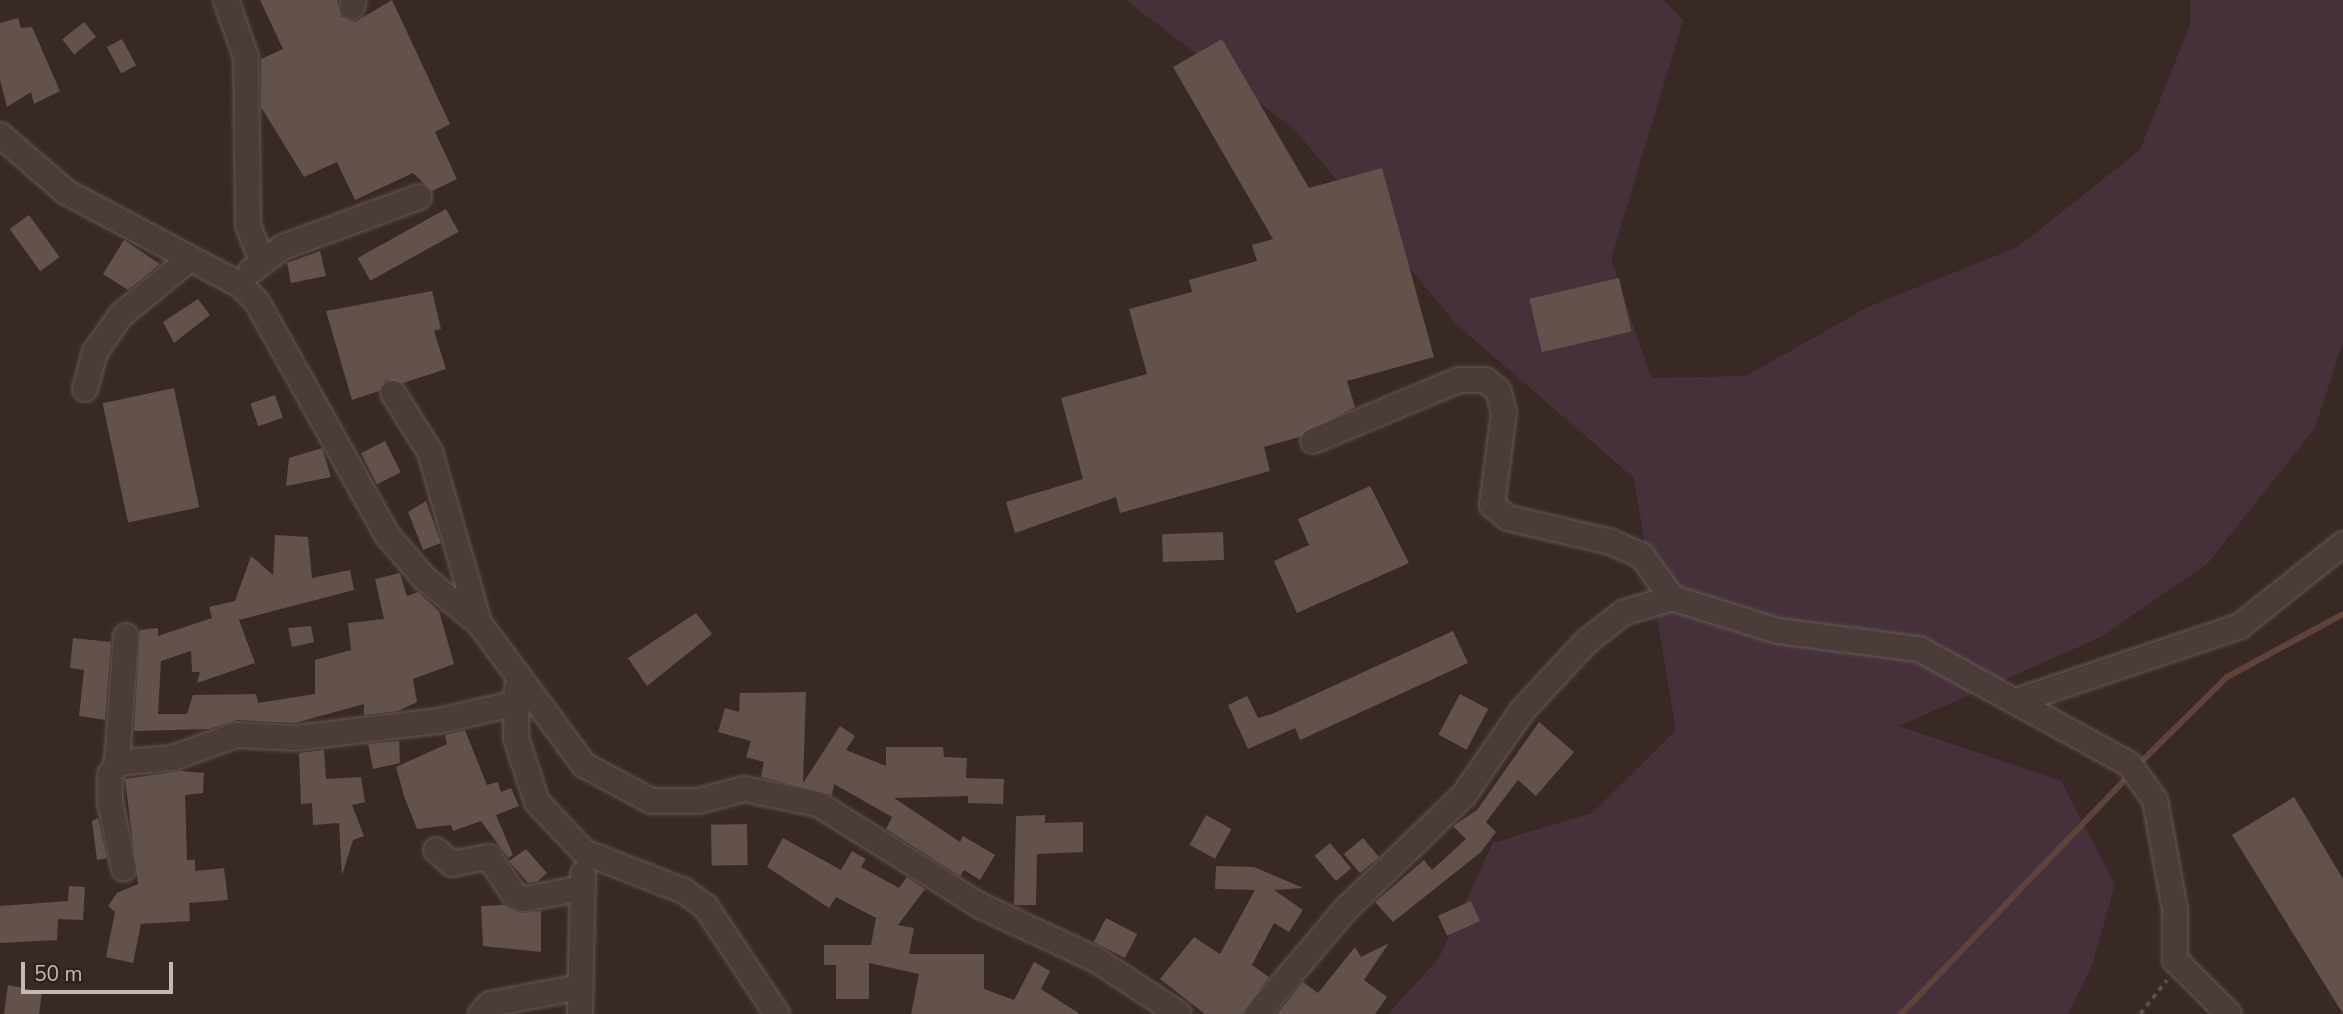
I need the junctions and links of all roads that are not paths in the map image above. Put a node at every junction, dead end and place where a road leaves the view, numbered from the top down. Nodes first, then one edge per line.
1 (226, 0) edge
2 (0, 135) edge
3 (419, 197) dead end
4 (261, 259) junction
5 (187, 261) junction
6 (242, 286) junction
7 (85, 389) dead end
8 (393, 393) dead end
9 (1313, 441) dead end
10 (2343, 544) edge
11 (1672, 598) junction
12 (479, 623) junction
13 (126, 636) dead end
14 (517, 673) junction
15 (2019, 701) junction
16 (517, 703) junction
17 (117, 763) junction
18 (436, 850) dead end
19 (584, 852) junction
20 (124, 869) dead end
21 (583, 888) junction
22 (580, 987) junction
23 (481, 1014) edge
24 (580, 1014) edge
25 (777, 1014) edge
26 (1179, 1014) edge
27 (1258, 1014) edge
28 (2230, 1014) edge

1 - 4 street
2 - 5 street
3 - 4 street
4 - 6 street
5 - 6 street
5 - 7 street
6 - 12 street
8 - 12 street
9 - 11 street
10 - 15 street
11 - 15 street
11 - 27 street
12 - 14 street
13 - 17 street
14 - 16 street
14 - 26 street
15 - 28 street
16 - 17 street
16 - 19 street
17 - 20 street
18 - 21 street
19 - 21 street
19 - 25 street
21 - 22 street
22 - 23 street
22 - 24 street

